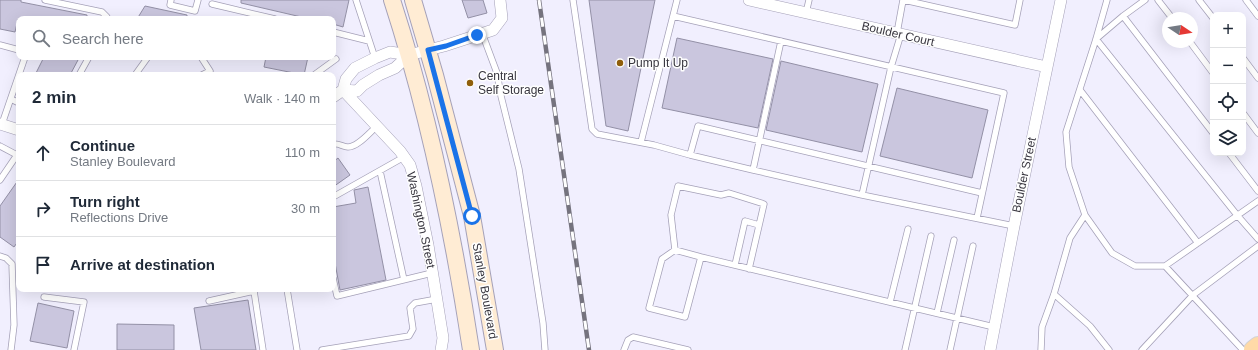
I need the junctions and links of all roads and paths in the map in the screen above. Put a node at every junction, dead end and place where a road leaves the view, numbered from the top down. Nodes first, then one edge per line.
1 (45, 0) edge
2 (171, 0) edge
3 (198, 0) edge
4 (356, 0) edge
5 (392, 0) edge
6 (413, 0) edge
7 (500, 0) edge
8 (573, 0) edge
9 (677, 0) edge
10 (749, 0) edge
11 (809, 0) edge
12 (904, 0) edge
13 (1020, 0) edge
14 (1061, 0) edge
15 (1107, 0) edge
16 (1145, 0) edge
17 (1158, 0) edge
18 (1199, 0) edge
19 (1246, 0) edge
20 (776, 3) edge
21 (212, 4) dead end
22 (1167, 12) edge
23 (806, 13) junction
24 (1210, 14) edge
25 (106, 16) edge
26 (262, 16) edge
27 (674, 16) junction
28 (1123, 16) junction
29 (1258, 16) edge
30 (336, 33) edge
31 (482, 33) junction
32 (899, 34) junction
33 (1096, 39) junction
34 (369, 41) junction
35 (781, 41) junction
36 (0, 45) edge
37 (1194, 48) edge
38 (16, 49) edge
39 (428, 50) junction
40 (409, 55) junction
41 (375, 58) junction
42 (24, 60) edge
43 (87, 60) edge
44 (146, 60) edge
45 (203, 60) edge
46 (333, 60) edge
47 (1246, 62) edge
48 (891, 67) junction
49 (1047, 67) junction
50 (1210, 69) edge
51 (20, 72) edge
52 (81, 72) edge
53 (137, 72) edge
54 (208, 72) edge
55 (318, 72) edge
56 (1258, 78) edge
57 (16, 84) edge
58 (343, 90) junction
59 (1080, 90) junction
60 (336, 95) edge
61 (11, 99) junction
62 (16, 102) edge
63 (1246, 117) edge
64 (1, 124) edge
65 (377, 126) junction
66 (16, 129) edge
67 (1210, 129) edge
68 (1258, 132) edge
69 (760, 140) junction
70 (642, 142) junction
71 (336, 144) edge
72 (0, 146) edge
73 (16, 152) edge
74 (690, 155) junction
75 (16, 156) edge
76 (1231, 156) edge
77 (404, 157) junction
78 (869, 166) junction
79 (753, 170) junction
80 (380, 171) junction
81 (0, 180) edge
82 (1258, 191) edge
83 (982, 193) junction
84 (336, 194) edge
85 (862, 195) junction
86 (1258, 201) edge
87 (1085, 215) junction
88 (1237, 215) junction
89 (977, 218) junction
90 (759, 224) junction
91 (1014, 226) junction
92 (908, 229) dead end
93 (931, 236) dead end
94 (1258, 239) edge
95 (954, 240) dead end
96 (1198, 243) junction
97 (973, 246) dead end
98 (1258, 246) edge
99 (676, 250) junction
100 (0, 256) edge
101 (701, 257) junction
102 (735, 265) junction
103 (1165, 266) junction
104 (749, 269) junction
105 (432, 273) junction
106 (404, 280) junction
107 (250, 292) edge
108 (254, 292) edge
109 (287, 292) edge
110 (336, 292) edge
111 (1054, 294) junction
112 (1193, 295) junction
113 (44, 297) dead end
114 (437, 299) junction
115 (209, 301) dead end
116 (890, 302) junction
117 (914, 308) junction
118 (937, 313) junction
119 (956, 318) junction
120 (994, 327) junction
121 (1258, 346) edge
122 (676, 349) edge
123 (12, 350) edge
124 (74, 350) edge
125 (263, 350) edge
126 (297, 350) edge
127 (322, 350) edge
128 (441, 350) edge
129 (471, 350) edge
130 (495, 350) edge
131 (545, 350) edge
132 (624, 350) edge
133 (688, 350) edge
134 (905, 350) edge
135 (950, 350) edge
136 (990, 350) edge
137 (1041, 350) edge
138 (1109, 350) edge
139 (1142, 350) edge
140 (1243, 350) edge
141 (1253, 350) edge

1 - 25 lane
2 - 3 lane
4 - 34 lane
5 - 40 main road, Stanley Boulevard
6 - 39 main road, Stanley Boulevard
7 - 31 street
8 - 70 lane
9 - 27 lane
10 - 20 street, Boulder Court
11 - 23 lane
12 - 13 lane
12 - 32 lane
14 - 49 street, Boulder Street
15 - 33 lane
16 - 28 lane
17 - 22 lane
18 - 24 lane
19 - 29 lane
20 - 23 street, Boulder Court
21 - 26 lane
23 - 32 street, Boulder Court
27 - 35 lane
27 - 70 lane
28 - 33 lane
28 - 67 lane
30 - 34 lane
31 - 39 street
31 - 131 lane
32 - 48 lane
32 - 49 street, Boulder Court
33 - 59 lane
33 - 88 lane
34 - 41 lane
35 - 48 lane
35 - 69 lane
36 - 38 lane
37 - 50 lane
39 - 40 street
39 - 130 main road, Stanley Boulevard
40 - 41 street
40 - 58 street
40 - 129 main road, Stanley Boulevard
41 - 58 street
42 - 51 lane
43 - 52 lane
44 - 53 lane
45 - 54 lane
46 - 55 lane
47 - 56 lane
48 - 78 lane
48 - 83 lane
49 - 91 street, Boulder Street
57 - 61 lane
58 - 60 street
58 - 65 street, Washington Street
59 - 87 lane
59 - 96 lane
61 - 62 lane
61 - 64 lane
63 - 68 lane
64 - 66 street
65 - 71 lane
65 - 77 street, Washington Street
69 - 74 lane
69 - 78 lane
69 - 79 lane
70 - 74 lane
72 - 73 lane
74 - 79 lane
75 - 81 lane
76 - 82 lane
77 - 80 lane
77 - 105 street, Washington Street
78 - 83 lane
78 - 85 lane
79 - 85 lane
80 - 84 lane
80 - 106 lane
83 - 89 lane
85 - 89 lane
86 - 88 lane
87 - 103 lane
87 - 111 lane
88 - 94 lane
88 - 96 lane
89 - 91 lane
90 - 99 lane
90 - 102 lane
90 - 104 lane
91 - 120 street, Boulder Street
92 - 116 lane
93 - 117 lane
95 - 118 lane
96 - 103 lane
97 - 119 lane
98 - 112 lane
99 - 101 lane
99 - 101 lane
100 - 123 lane
101 - 102 lane
102 - 104 lane
103 - 112 lane
104 - 116 lane
105 - 106 lane
105 - 114 street, Washington Street
106 - 110 lane
107 - 115 lane
108 - 125 lane
109 - 126 lane
111 - 137 lane
111 - 138 lane
112 - 139 lane
112 - 140 lane
113 - 124 lane
114 - 127 lane
114 - 128 street, Washington Street
116 - 117 lane
117 - 118 lane
117 - 134 lane
118 - 119 lane
119 - 120 lane
119 - 135 lane
120 - 136 street, Boulder Street
121 - 141 main road
122 - 132 lane
122 - 133 lane

